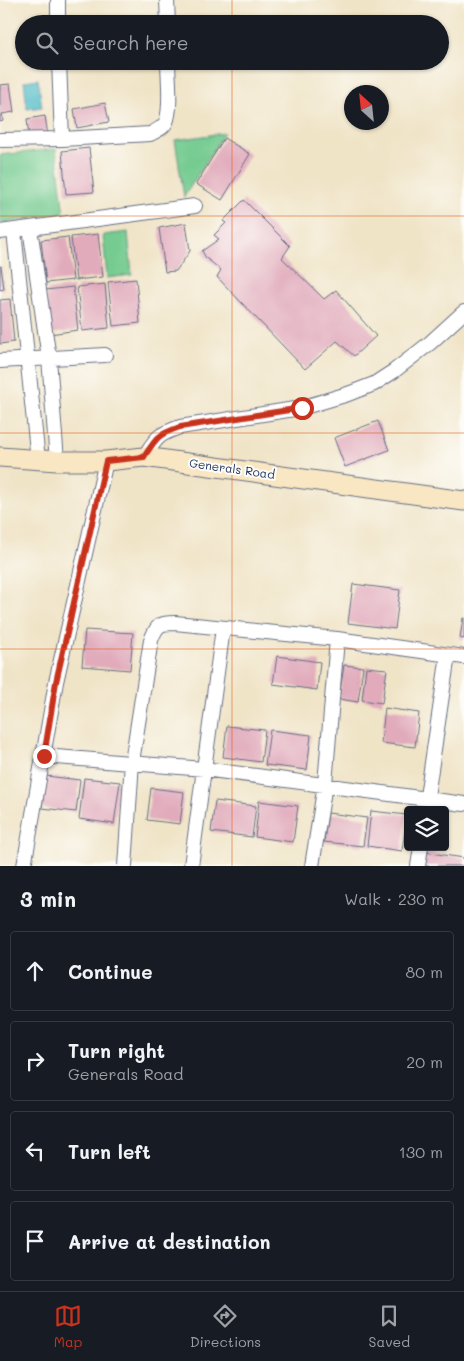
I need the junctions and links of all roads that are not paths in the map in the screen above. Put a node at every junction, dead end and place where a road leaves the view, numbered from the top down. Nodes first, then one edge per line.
1 (58, 0) edge
2 (168, 0) edge
3 (58, 15) edge
4 (168, 15) edge
5 (59, 70) edge
6 (168, 70) edge
7 (62, 139) junction
8 (0, 140) edge
9 (195, 206) dead end
10 (30, 228) junction
11 (7, 231) edge
12 (464, 312) edge
13 (105, 355) dead end
14 (49, 358) junction
15 (27, 359) junction
16 (0, 361) edge
17 (0, 457) edge
18 (144, 457) junction
19 (38, 460) junction
20 (57, 461) junction
21 (106, 461) junction
22 (464, 501) edge
23 (223, 628) junction
24 (337, 639) junction
25 (448, 655) junction
26 (464, 657) edge
27 (44, 756) junction
28 (132, 762) junction
29 (204, 769) junction
30 (325, 784) junction
31 (426, 804) edge
32 (464, 804) edge
33 (420, 851) edge
34 (24, 866) edge
35 (125, 866) edge
36 (191, 866) edge
37 (312, 866) edge
38 (418, 866) edge

1 - 3 street
2 - 4 street
5 - 7 street
6 - 7 street
7 - 8 street
9 - 10 street
10 - 11 street
10 - 14 street
11 - 15 street
12 - 18 street
13 - 14 street
14 - 15 street
14 - 20 street
15 - 16 street
15 - 19 street
17 - 19 street, Generals Road
18 - 21 street, Generals Road
18 - 22 street, Generals Road
19 - 20 street, Generals Road
20 - 21 street, Generals Road
21 - 27 street
23 - 24 street
23 - 28 street
23 - 29 street
24 - 25 street
24 - 30 street
25 - 26 street
25 - 31 street
27 - 28 street
27 - 34 street
28 - 29 street
28 - 35 street
29 - 30 street
29 - 36 street
30 - 31 street
30 - 37 street
31 - 32 street
33 - 38 street

